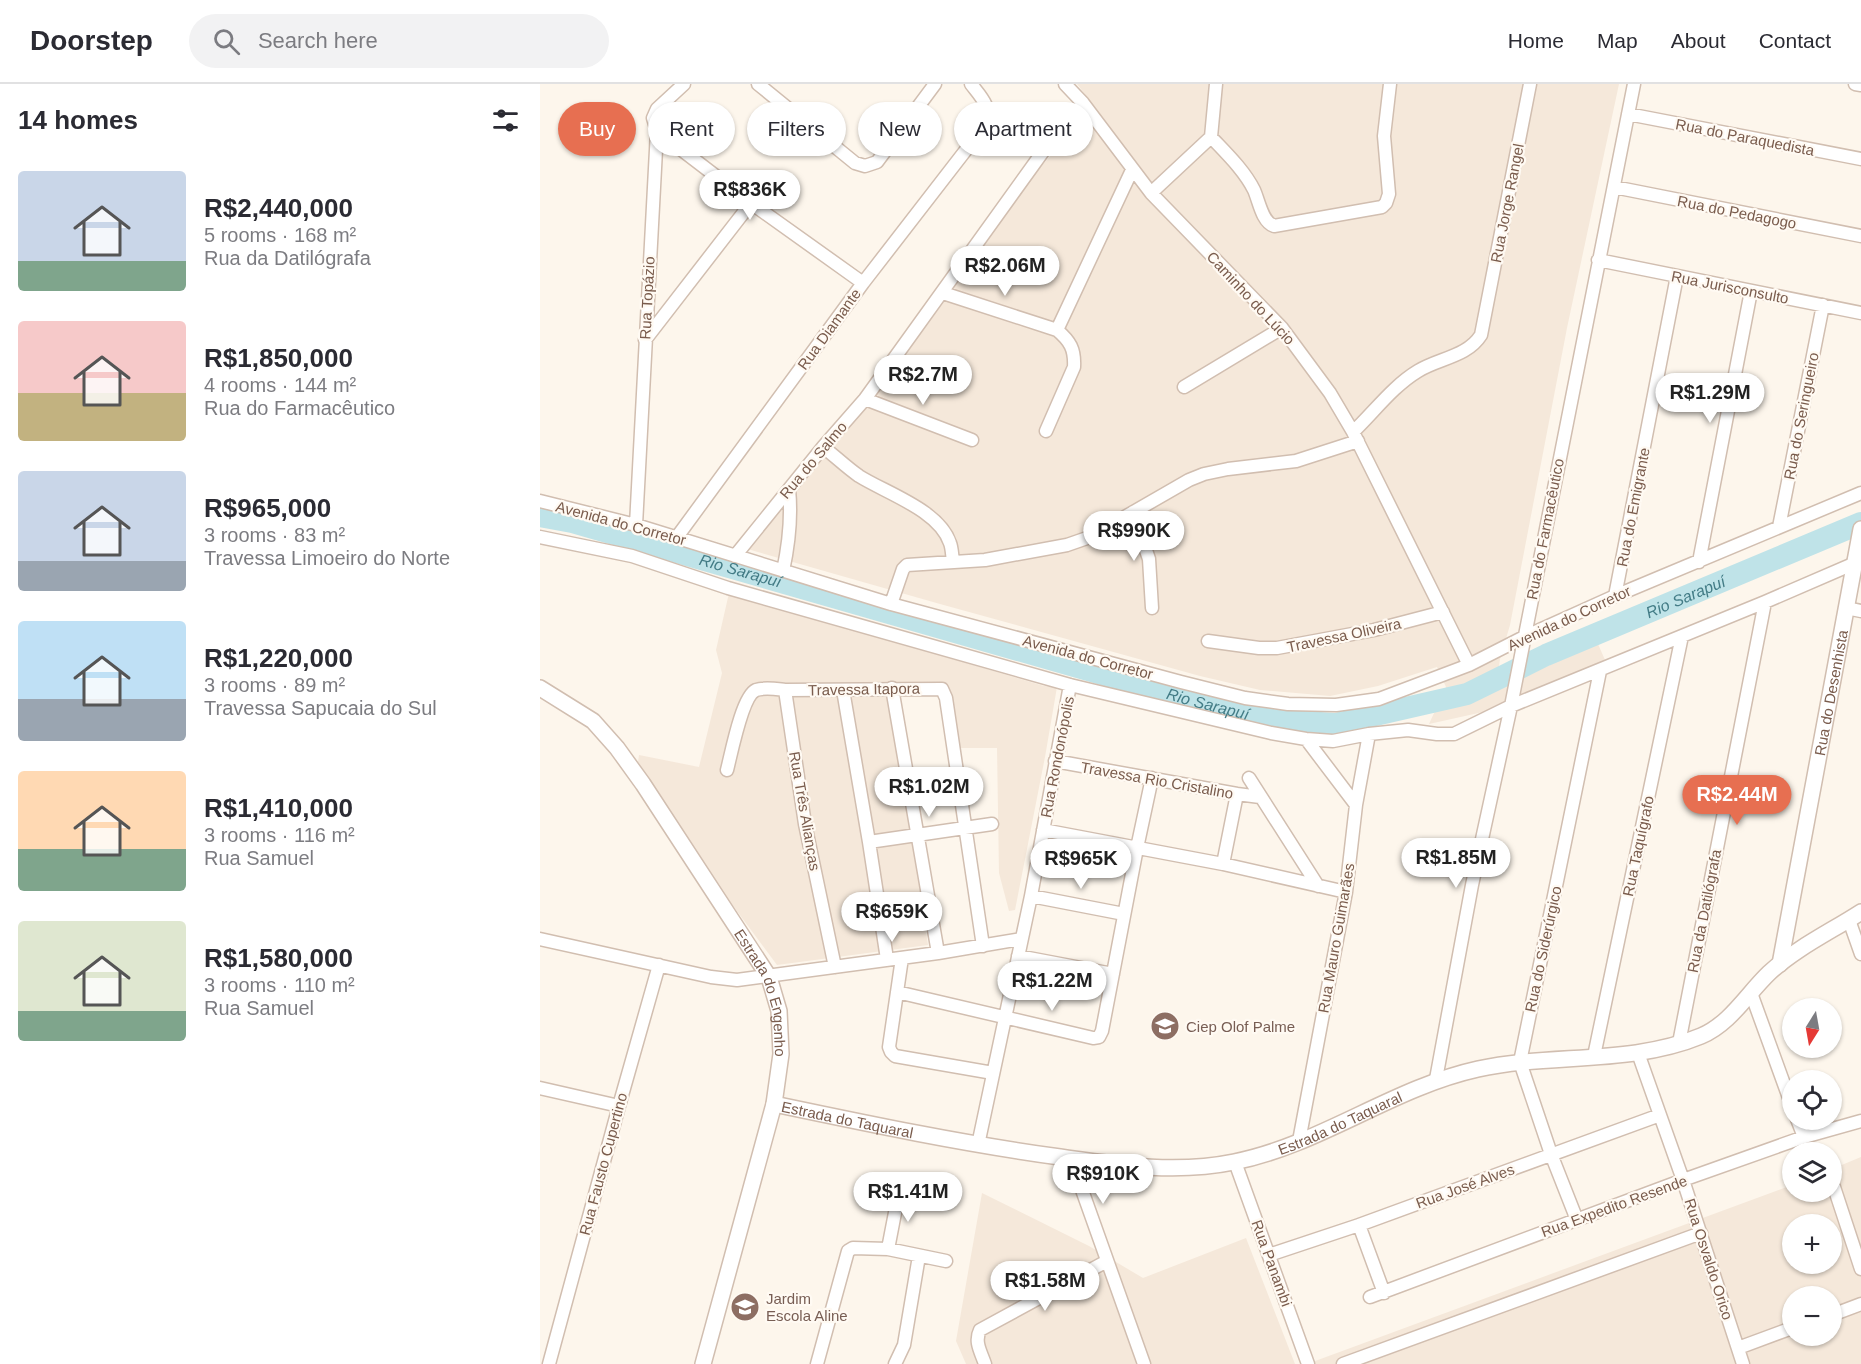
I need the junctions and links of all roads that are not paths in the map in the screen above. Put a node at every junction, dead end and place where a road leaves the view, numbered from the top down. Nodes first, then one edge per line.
1 (684, 84) edge
2 (758, 84) edge
3 (935, 84) edge
4 (972, 84) edge
5 (1065, 84) edge
6 (1216, 84) edge
7 (1390, 84) edge
8 (1530, 84) edge
9 (1634, 84) edge
10 (1855, 84) edge
11 (1861, 85) edge
12 (665, 102) edge
13 (1082, 102) edge
14 (1628, 114) junction
15 (1093, 117) edge
16 (1211, 137) junction
17 (656, 156) edge
18 (690, 156) edge
19 (1040, 156) edge
20 (1861, 159) edge
21 (1132, 170) junction
22 (1614, 187) junction
23 (1150, 193) junction
24 (751, 203) junction
25 (1861, 236) edge
26 (1598, 260) junction
27 (1677, 276) junction
28 (863, 284) junction
29 (1751, 291) junction
30 (943, 293) junction
31 (1823, 305) junction
32 (1861, 313) edge
33 (1282, 328) junction
34 (1057, 330) junction
35 (645, 340) junction
36 (1184, 387) dead end
37 (865, 399) junction
38 (1046, 431) dead end
39 (1356, 436) junction
40 (972, 440) dead end
41 (823, 447) junction
42 (789, 489) junction
43 (1861, 493) edge
44 (540, 501) edge
45 (1132, 512) junction
46 (636, 525) junction
47 (1779, 527) junction
48 (1860, 534) edge
49 (540, 537) edge
50 (677, 537) junction
51 (735, 556) junction
52 (953, 561) junction
53 (1699, 562) junction
54 (1858, 562) edge
55 (783, 571) junction
56 (1616, 596) junction
57 (1765, 602) junction
58 (891, 604) junction
59 (1152, 608) dead end
60 (1854, 609) edge
61 (1443, 612) junction
62 (1682, 636) junction
63 (1524, 637) junction
64 (1208, 640) dead end
65 (1469, 665) junction
66 (1600, 671) junction
67 (1070, 685) junction
68 (540, 688) edge
69 (892, 688) junction
70 (785, 690) junction
71 (843, 690) junction
72 (1511, 706) junction
73 (1369, 734) junction
74 (1306, 740) junction
75 (1055, 761) junction
76 (727, 770) dead end
77 (1152, 778) junction
78 (1249, 778) dead end
79 (1237, 794) junction
80 (1260, 796) junction
81 (1356, 805) junction
82 (992, 824) dead end
83 (965, 828) junction
84 (1043, 830) junction
85 (918, 835) junction
86 (870, 842) junction
87 (1137, 848) junction
88 (1223, 864) junction
89 (1318, 886) junction
90 (1346, 892) junction
91 (1031, 896) junction
92 (1125, 914) junction
93 (1855, 916) edge
94 (540, 939) edge
95 (1021, 939) junction
96 (983, 946) junction
97 (938, 953) junction
98 (1861, 954) edge
99 (1018, 956) junction
100 (902, 958) junction
101 (886, 959) junction
102 (1780, 964) junction
103 (659, 965) junction
104 (835, 967) junction
105 (1113, 974) junction
106 (769, 977) junction
107 (897, 992) junction
108 (1750, 993) junction
109 (1004, 1016) junction
110 (1678, 1043) junction
111 (1638, 1053) junction
112 (1594, 1056) junction
113 (1520, 1062) junction
114 (993, 1073) junction
115 (1436, 1079) junction
116 (1782, 1079) edge
117 (540, 1088) edge
118 (774, 1104) junction
119 (619, 1106) junction
120 (1660, 1115) junction
121 (1861, 1121) edge
122 (1801, 1130) edge
123 (1804, 1137) junction
124 (1299, 1141) junction
125 (978, 1145) junction
126 (1551, 1154) junction
127 (1071, 1159) junction
128 (1235, 1162) junction
129 (1683, 1180) junction
130 (899, 1191) dead end
131 (1839, 1202) edge
132 (1576, 1220) junction
133 (1359, 1225) junction
134 (1701, 1233) junction
135 (888, 1249) junction
136 (1269, 1255) junction
137 (919, 1256) junction
138 (946, 1260) dead end
139 (1107, 1261) junction
140 (1861, 1269) edge
141 (1384, 1293) junction
142 (1370, 1297) dead end
143 (1861, 1304) edge
144 (1842, 1311) edge
145 (1782, 1332) edge
146 (1738, 1348) junction
147 (549, 1364) edge
148 (703, 1364) edge
149 (817, 1364) edge
150 (895, 1364) edge
151 (986, 1364) edge
152 (1144, 1364) edge
153 (1308, 1364) edge
154 (1343, 1364) edge
155 (1743, 1364) edge

1 - 12 street, Rua Topázio
2 - 3 street
4 - 28 street, Rua Diamante
5 - 13 street, Caminho do Lúcio
6 - 16 street
7 - 16 street
8 - 39 street, Rua Jorge Rangel
9 - 14 street, Rua do Farmacêutico
10 - 11 street
14 - 20 street, Rua do Paraquedista
14 - 22 street, Rua do Farmacêutico
15 - 21 street, Caminho do Lúcio
16 - 23 street
17 - 35 street, Rua Topázio
18 - 24 street
19 - 30 street, Rua do Salmo
21 - 23 street, Caminho do Lúcio
21 - 34 street
22 - 25 street, Rua do Pedagogo
22 - 26 street, Rua do Farmacêutico
23 - 33 street, Caminho do Lúcio
24 - 28 street
24 - 35 street
26 - 27 street, Rua Jurisconsulto
26 - 63 street, Rua do Farmacêutico
27 - 29 street, Rua Jurisconsulto
27 - 56 street, Rua do Emigrante
28 - 50 street, Rua Diamante
29 - 31 street, Rua Jurisconsulto
29 - 53 street
30 - 34 street
30 - 37 street, Rua do Salmo
31 - 32 street, Rua Jurisconsulto
31 - 47 street, Rua do Seringueiro
33 - 36 street
33 - 39 street, Caminho do Lúcio
34 - 38 street
35 - 46 street, Rua Topázio
37 - 40 street
37 - 41 street, Rua do Salmo
39 - 45 street
39 - 61 street, Caminho do Lúcio
41 - 42 street, Rua do Salmo
41 - 52 street
42 - 51 street, Rua do Salmo
42 - 55 street
43 - 47 street, Avenida do Corretor
44 - 46 street, Avenida do Corretor
45 - 52 street
45 - 59 street
46 - 50 street, Avenida do Corretor
47 - 53 street, Avenida do Corretor
48 - 54 street, Rua do Desenhista
49 - 67 street, Avenida do Corretor
50 - 51 street, Avenida do Corretor
51 - 55 street, Avenida do Corretor
52 - 58 street
53 - 56 street, Avenida do Corretor
54 - 57 street, Avenida do Corretor
54 - 60 street, Rua do Desenhista
55 - 58 street, Avenida do Corretor
56 - 63 street, Avenida do Corretor
57 - 62 street, Avenida do Corretor
57 - 110 street, Rua da Datilógrafa
58 - 65 street, Avenida do Corretor
60 - 102 street, Rua do Desenhista
61 - 64 street, Travessa Oliveira
61 - 65 street, Caminho do Lúcio
62 - 66 street, Avenida do Corretor
62 - 112 street, Rua Taquígrafo
63 - 65 street, Avenida do Corretor
63 - 72 street, Rua do Farmacêutico
66 - 72 street, Avenida do Corretor
66 - 113 street, Rua do Siderúrgico
67 - 74 street, Avenida do Corretor
67 - 75 street, Rua Rondonópolis
68 - 106 street, Estrada do Engenho
69 - 71 street, Travessa Itapora
69 - 83 street, Travessa Itapora
69 - 85 street
70 - 71 street, Travessa Itapora
70 - 76 street, Travessa Itapora
70 - 104 street, Rua Três Alianças
71 - 86 street
72 - 73 street, Avenida do Corretor
72 - 115 street, Rua do Farmacêutico
73 - 74 street, Avenida do Corretor
73 - 81 street, Rua Mauro Guimarães
74 - 81 street
75 - 77 street, Travessa Rio Cristalino
75 - 84 street, Rua Rondonópolis
77 - 79 street, Travessa Rio Cristalino
77 - 87 street
78 - 80 street
79 - 80 street, Travessa Rio Cristalino
79 - 88 street
80 - 89 street
81 - 90 street, Rua Mauro Guimarães
82 - 83 street
83 - 85 street
83 - 96 street, Travessa Itapora
84 - 87 street
84 - 91 street, Rua Rondonópolis
85 - 86 street
85 - 97 street
86 - 101 street
87 - 88 street
87 - 92 street
88 - 89 street
89 - 90 street
90 - 124 street, Rua Mauro Guimarães
91 - 92 street
91 - 95 street, Rua Rondonópolis
92 - 105 street
93 - 98 street
93 - 102 street, Estrada do Taquaral
94 - 103 street
95 - 96 street
95 - 99 street, Rua Rondonópolis
96 - 97 street
97 - 100 street
99 - 105 street
99 - 109 street, Rua Rondonópolis
100 - 101 street
100 - 107 street
101 - 104 street
102 - 108 street, Estrada do Taquaral
103 - 106 street
103 - 119 street, Rua Fausto Cupertino
104 - 106 street
105 - 109 street
106 - 118 street, Estrada do Engenho
107 - 109 street
107 - 114 street
108 - 110 street, Estrada do Taquaral
108 - 116 street
109 - 114 street, Rua Rondonópolis
110 - 111 street, Estrada do Taquaral
111 - 112 street, Estrada do Taquaral
111 - 120 street, Rua Osvaldo Orico
112 - 113 street, Estrada do Taquaral
113 - 115 street, Estrada do Taquaral
113 - 126 street
114 - 125 street, Rua Rondonópolis
115 - 124 street, Estrada do Taquaral
117 - 119 street
118 - 125 street, Estrada do Taquaral
118 - 148 street, Estrada do Engenho
119 - 147 street, Rua Fausto Cupertino
120 - 126 street, Rua José Alves
120 - 129 street, Rua Osvaldo Orico
121 - 123 street, Rua Expedito Resende
122 - 123 street
123 - 129 street, Rua Expedito Resende
124 - 128 street, Estrada do Taquaral
125 - 127 street, Estrada do Taquaral
126 - 132 street
126 - 133 street, Rua José Alves
127 - 128 street, Estrada do Taquaral
127 - 139 street
128 - 136 street, Rua Panambi
129 - 132 street, Rua Expedito Resende
129 - 134 street, Rua Osvaldo Orico
130 - 135 street
131 - 140 street
132 - 141 street, Rua Expedito Resende
133 - 136 street, Rua José Alves
133 - 141 street
134 - 146 street, Rua Osvaldo Orico
134 - 154 street
135 - 137 street
135 - 149 street
136 - 153 street, Rua Panambi
137 - 138 street
137 - 150 street
139 - 151 street
139 - 152 street
141 - 142 street, Rua Expedito Resende
143 - 144 street
145 - 146 street
146 - 155 street, Rua Osvaldo Orico

